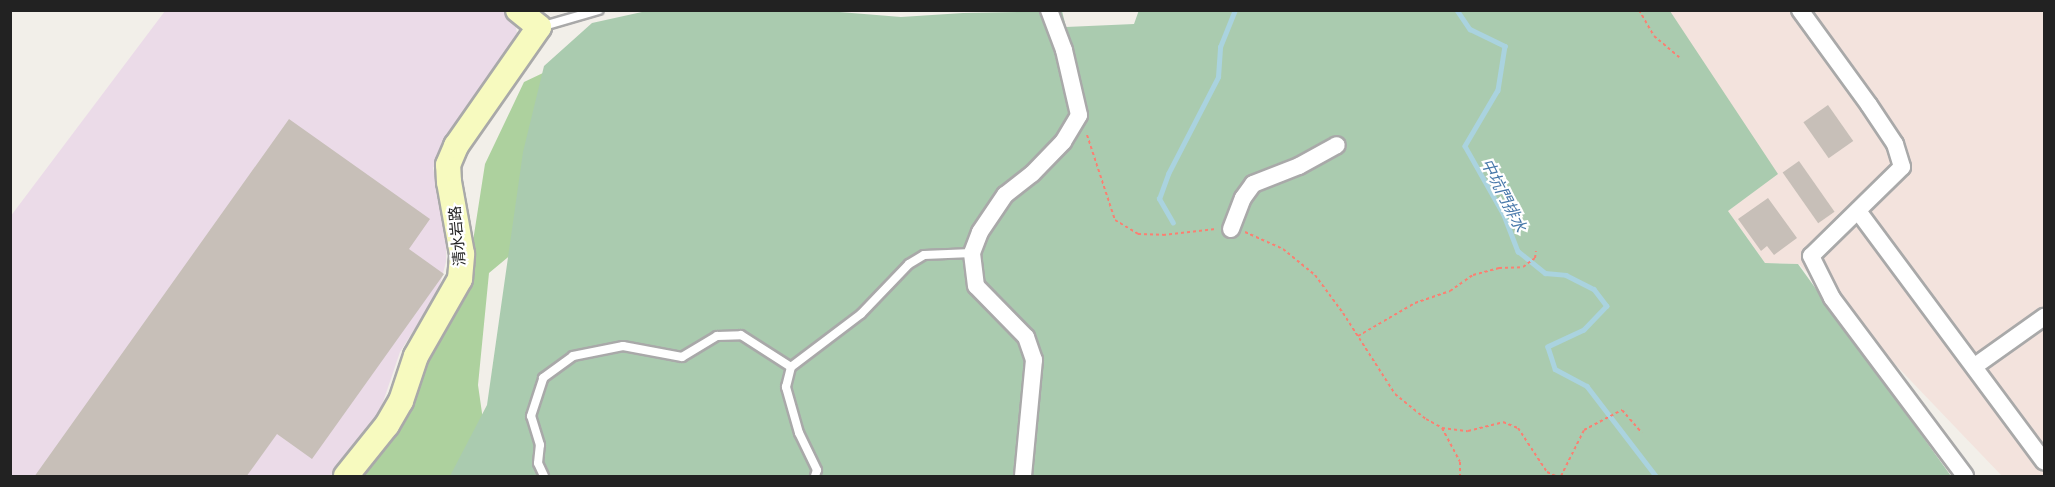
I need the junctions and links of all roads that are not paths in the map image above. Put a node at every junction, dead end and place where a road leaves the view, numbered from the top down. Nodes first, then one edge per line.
1 (518, 10) edge
2 (599, 10) edge
3 (1048, 10) edge
4 (1800, 10) edge
5 (539, 27) junction
6 (1337, 145) dead end
7 (1858, 211) junction
8 (1231, 230) road end
9 (972, 253) junction
10 (2044, 317) edge
11 (1975, 366) junction
12 (791, 367) junction
13 (2044, 461) edge
14 (346, 477) edge
15 (543, 477) edge
16 (815, 477) edge
17 (1023, 477) edge
18 (1965, 477) edge

1 - 5 street
2 - 5 lane
3 - 9 street
4 - 7 street
5 - 14 street, 清水岩路
6 - 8 street
7 - 11 street
7 - 18 street
9 - 12 lane
9 - 17 street
10 - 11 street
11 - 13 street
12 - 15 lane
12 - 16 lane

